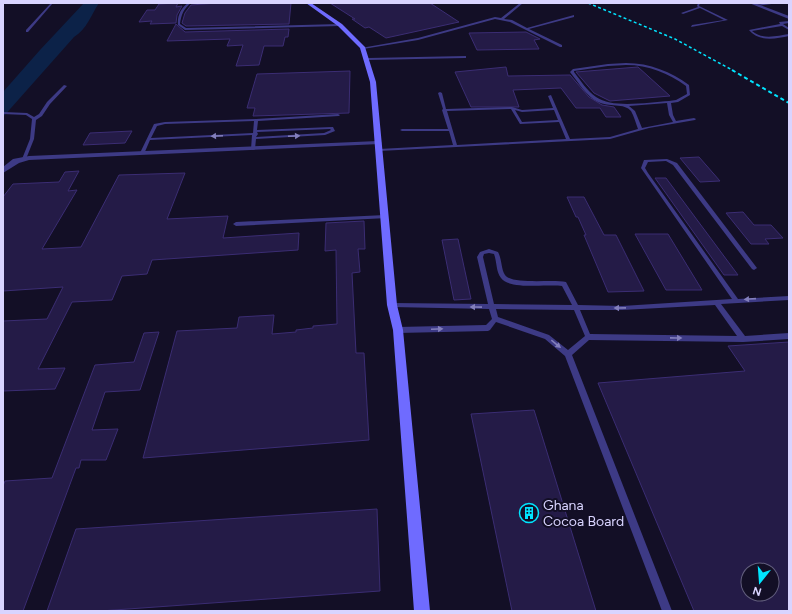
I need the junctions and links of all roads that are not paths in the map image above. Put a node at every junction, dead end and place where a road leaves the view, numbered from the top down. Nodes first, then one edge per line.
1 (52, 3) edge
2 (190, 3) edge
3 (308, 3) edge
4 (522, 3) edge
5 (751, 3) edge
6 (778, 3) edge
7 (699, 5) edge
8 (757, 5) junction
9 (682, 13) dead end
10 (573, 16) dead end
11 (789, 18) edge
12 (502, 19) junction
13 (789, 22) edge
14 (340, 25) junction
15 (781, 25) junction
16 (692, 26) dead end
17 (526, 29) junction
18 (789, 29) edge
19 (27, 31) dead end
20 (789, 35) edge
21 (561, 46) dead end
22 (363, 48) junction
23 (465, 57) dead end
24 (368, 59) junction
25 (66, 86) dead end
26 (440, 93) dead end
27 (550, 96) dead end
28 (669, 102) junction
29 (626, 105) junction
30 (512, 108) junction
31 (555, 109) junction
32 (444, 110) junction
33 (3, 113) edge
34 (338, 116) dead end
35 (34, 119) junction
36 (694, 119) dead end
37 (256, 120) junction
38 (560, 121) junction
39 (675, 122) junction
40 (640, 129) junction
41 (402, 130) dead end
42 (450, 130) junction
43 (256, 134) junction
44 (148, 139) junction
45 (568, 140) junction
46 (455, 146) junction
47 (378, 147) junction
48 (253, 148) junction
49 (142, 153) junction
50 (24, 159) junction
51 (3, 171) edge
52 (384, 217) junction
53 (236, 224) dead end
54 (754, 268) dead end
55 (789, 298) edge
56 (736, 300) junction
57 (716, 302) junction
58 (392, 305) junction
59 (576, 307) junction
60 (492, 308) junction
61 (495, 319) junction
62 (398, 330) junction
63 (789, 336) edge
64 (588, 337) junction
65 (743, 339) junction
66 (568, 354) junction
67 (422, 611) edge
68 (667, 611) edge

1 - 19 lane
2 - 14 lane
3 - 14 street
4 - 12 lane
5 - 8 street
6 - 8 lane
7 - 9 lane
7 - 16 lane
8 - 11 street
10 - 17 lane
12 - 17 lane
12 - 22 lane
13 - 15 lane
14 - 22 street
15 - 18 lane
15 - 20 lane
17 - 21 lane
22 - 24 street
23 - 24 lane
24 - 47 street
25 - 35 lane
26 - 32 lane
27 - 31 lane
28 - 29 lane
28 - 29 lane
28 - 39 lane
29 - 40 lane
30 - 31 lane
30 - 32 lane
30 - 38 lane
31 - 38 lane
32 - 42 lane
33 - 35 lane
34 - 37 lane
35 - 50 lane
36 - 39 lane
37 - 43 lane
37 - 44 lane
38 - 45 lane
39 - 40 lane
40 - 45 lane
41 - 42 lane
42 - 46 lane
43 -> 43 lane
43 -> 44 lane
43 - 48 lane
44 - 49 lane
45 - 46 lane
46 - 47 lane
47 - 48 street
47 - 52 street
48 - 49 street
49 - 50 street
50 - 51 street
52 - 53 lane
52 - 58 street
54 - 56 lane
55 -> 56 lane
56 - 57 lane
57 -> 59 lane
57 - 65 lane
60 -> 58 lane
58 - 62 street
59 - 60 lane
59 - 60 lane
59 - 64 lane
60 - 61 lane
62 -> 61 lane
61 -> 66 lane
62 - 67 street
63 - 65 lane
64 -> 65 lane
64 - 66 lane
66 - 68 lane

